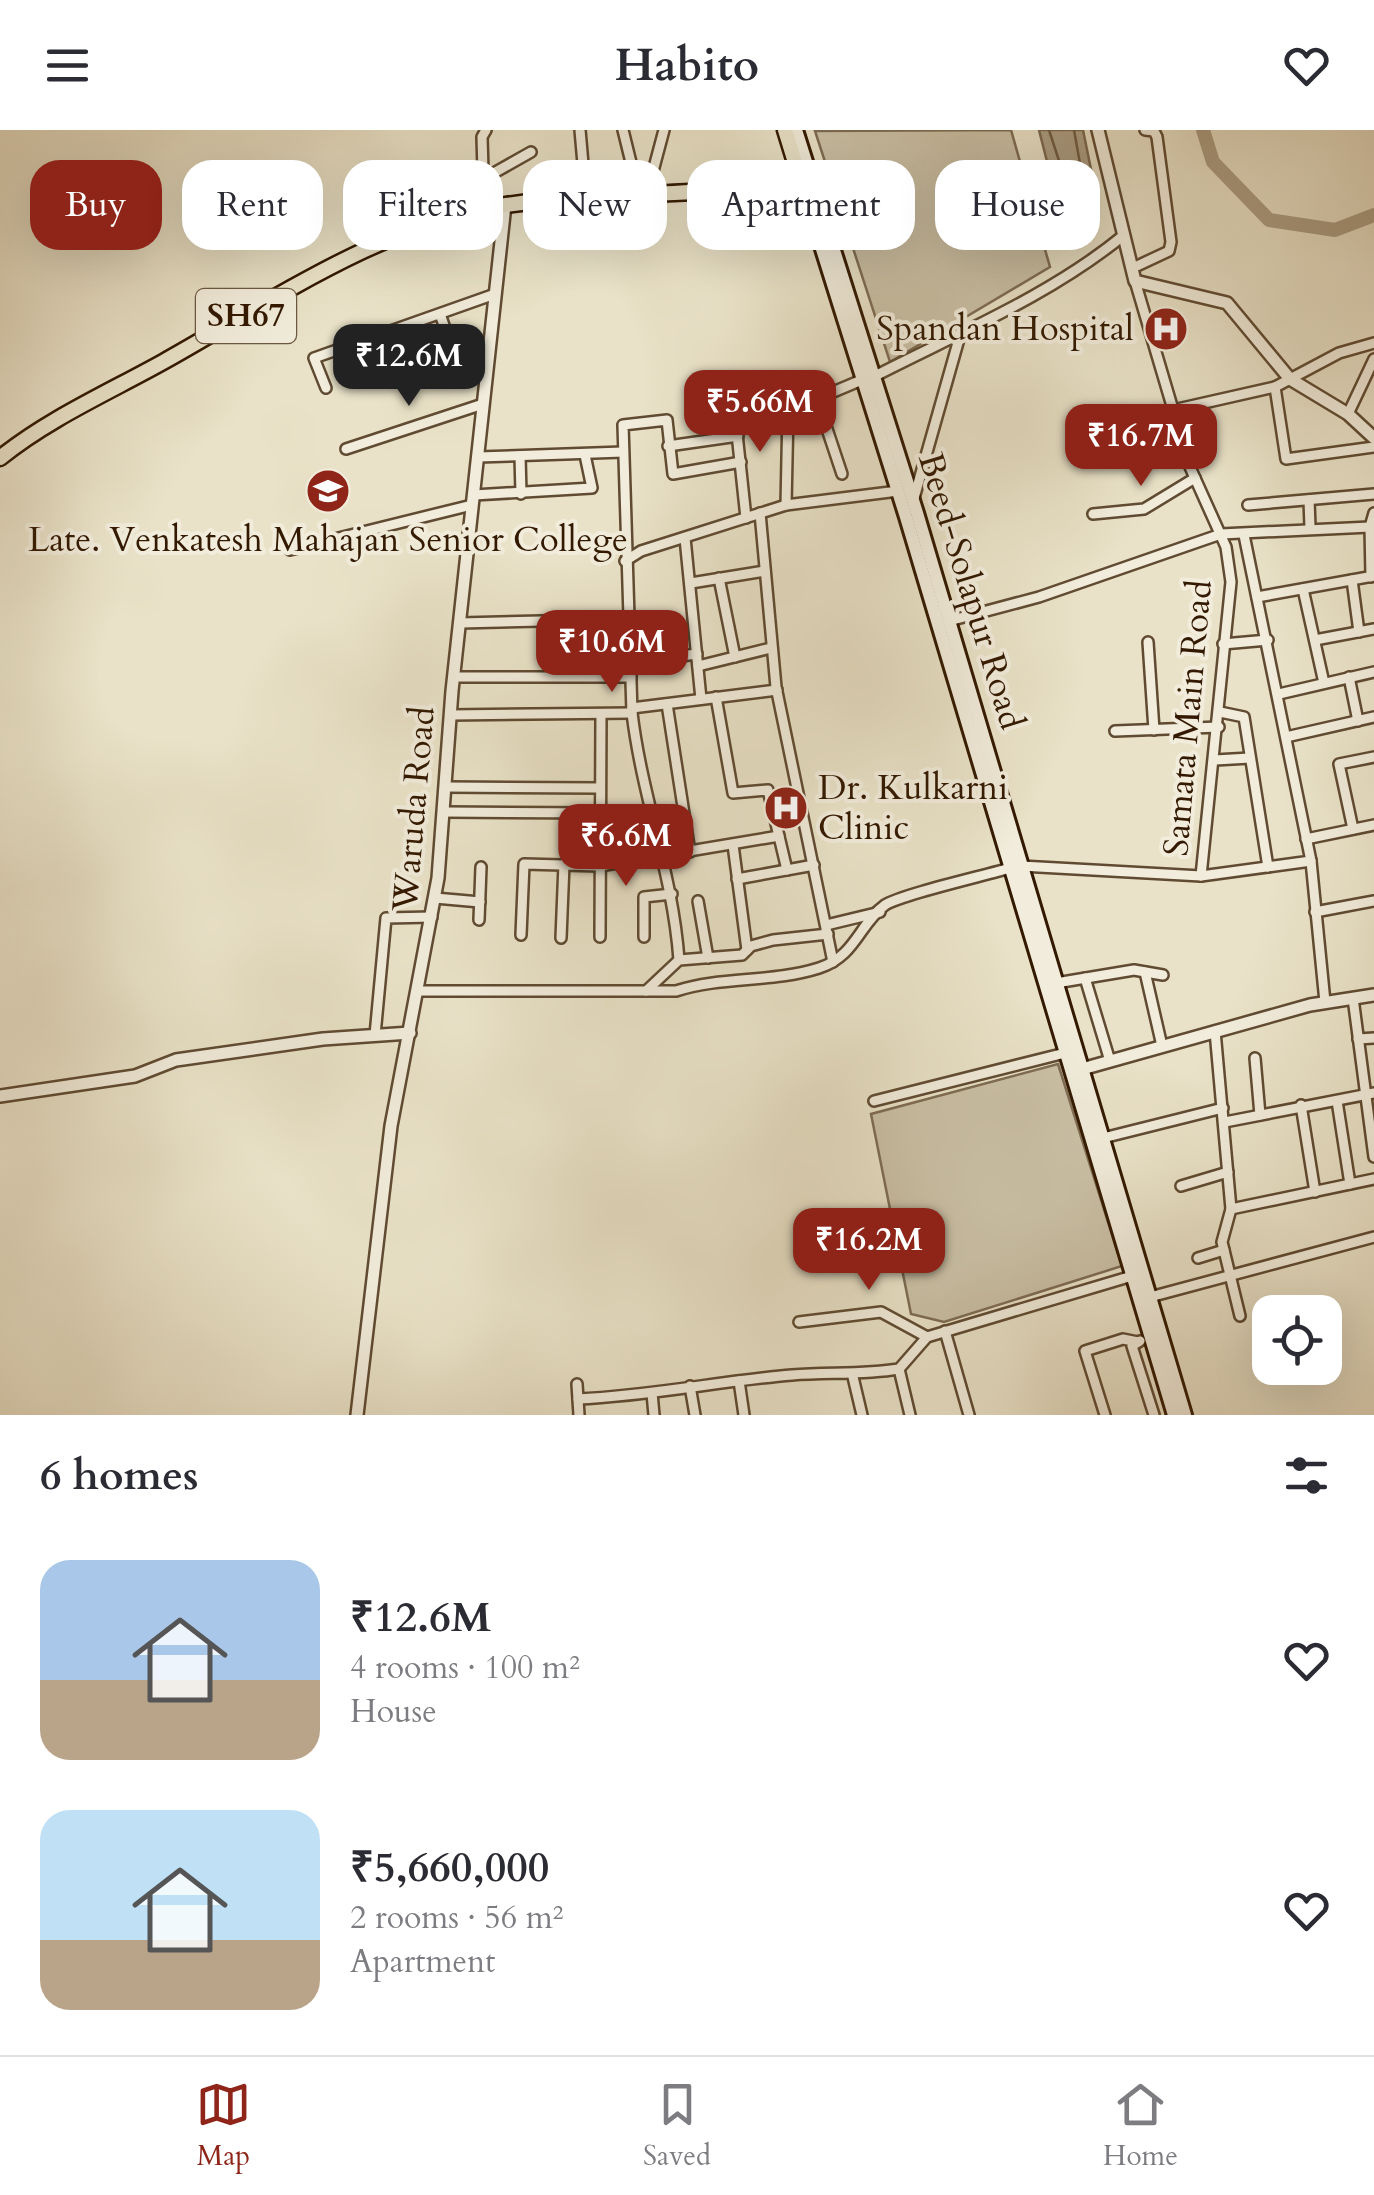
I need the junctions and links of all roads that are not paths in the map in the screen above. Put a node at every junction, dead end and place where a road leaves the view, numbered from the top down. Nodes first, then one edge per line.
1 (486, 130) edge
2 (580, 130) edge
3 (623, 130) edge
4 (664, 130) edge
5 (784, 130) edge
6 (796, 130) edge
7 (1101, 130) edge
8 (1145, 130) edge
9 (531, 152) dead end
10 (483, 160) edge
11 (583, 160) edge
12 (634, 160) edge
13 (656, 160) edge
14 (794, 160) edge
15 (503, 168) edge
16 (1124, 234) junction
17 (370, 250) edge
18 (498, 250) edge
19 (825, 250) edge
20 (1137, 266) junction
21 (1138, 281) junction
22 (495, 294) junction
23 (440, 314) junction
24 (406, 326) junction
25 (961, 332) junction
26 (384, 333) junction
27 (1374, 343) edge
28 (350, 345) junction
29 (452, 348) dead end
30 (417, 356) dead end
31 (1374, 358) edge
32 (396, 368) dead end
33 (869, 377) junction
34 (362, 378) dead end
35 (1290, 380) junction
36 (1275, 387) junction
37 (326, 388) dead end
38 (732, 396) dead end
39 (818, 399) junction
40 (483, 404) junction
41 (1173, 410) junction
42 (1348, 414) junction
43 (738, 436) junction
44 (1374, 438) edge
45 (668, 446) junction
46 (1374, 447) edge
47 (346, 450) dead end
48 (623, 452) junction
49 (585, 454) junction
50 (520, 456) junction
51 (478, 457) junction
52 (0, 458) edge
53 (741, 462) junction
54 (842, 474) dead end
55 (1195, 478) junction
56 (898, 491) junction
57 (521, 494) junction
58 (1374, 494) edge
59 (473, 500) junction
60 (1309, 500) junction
61 (913, 501) junction
62 (786, 505) junction
63 (1248, 505) dead end
64 (1374, 512) edge
65 (760, 513) junction
66 (1093, 514) dead end
67 (746, 518) junction
68 (1310, 527) junction
69 (1370, 527) junction
70 (1221, 534) junction
71 (1244, 535) junction
72 (685, 538) junction
73 (290, 550) dead end
74 (625, 561) junction
75 (765, 570) junction
76 (1372, 577) edge
77 (719, 578) junction
78 (1352, 580) junction
79 (691, 583) junction
80 (1304, 589) junction
81 (1258, 597) junction
82 (629, 619) junction
83 (949, 621) junction
84 (460, 623) junction
85 (1374, 629) edge
86 (1358, 632) junction
87 (1268, 640) junction
88 (1314, 640) junction
89 (1148, 642) dead end
90 (1223, 644) junction
91 (771, 648) junction
92 (697, 654) junction
93 (734, 657) junction
94 (631, 662) junction
95 (698, 666) junction
96 (1374, 672) edge
97 (454, 677) junction
98 (631, 677) junction
99 (1349, 678) junction
100 (1324, 683) junction
101 (777, 690) junction
102 (1279, 694) junction
103 (716, 697) junction
104 (700, 699) junction
105 (668, 704) junction
106 (632, 710) junction
107 (1220, 712) junction
108 (601, 714) junction
109 (451, 715) junction
110 (1374, 717) edge
111 (1358, 721) junction
112 (1219, 727) junction
113 (1154, 730) junction
114 (1115, 731) dead end
115 (1286, 737) junction
116 (1374, 757) edge
117 (1250, 758) junction
118 (1215, 760) junction
119 (447, 787) junction
120 (600, 788) junction
121 (445, 812) junction
122 (600, 813) junction
123 (1374, 825) edge
124 (1353, 829) junction
125 (779, 836) junction
126 (1306, 839) junction
127 (733, 845) junction
128 (690, 852) junction
129 (664, 856) junction
130 (1311, 862) junction
131 (564, 864) junction
132 (481, 866) dead end
133 (600, 866) junction
134 (814, 866) junction
135 (1016, 867) junction
136 (1268, 867) junction
137 (787, 870) junction
138 (1201, 876) junction
139 (737, 879) junction
140 (672, 894) junction
141 (435, 898) junction
142 (1374, 901) edge
143 (480, 902) junction
144 (698, 902) dead end
145 (880, 912) junction
146 (1315, 912) junction
147 (432, 917) junction
148 (479, 920) dead end
149 (827, 929) junction
150 (521, 935) dead end
151 (600, 936) dead end
152 (644, 937) dead end
153 (562, 938) dead end
154 (747, 950) junction
155 (708, 958) junction
156 (679, 960) junction
157 (833, 962) junction
158 (1145, 972) junction
159 (1162, 974) dead end
160 (1085, 978) junction
161 (1056, 983) junction
162 (419, 990) junction
163 (646, 992) junction
164 (1374, 995) edge
165 (1352, 998) junction
166 (1325, 1002) junction
167 (1215, 1031) junction
168 (410, 1034) junction
169 (375, 1035) junction
170 (1374, 1038) edge
171 (1358, 1039) junction
172 (1162, 1046) junction
173 (1066, 1053) junction
174 (1254, 1058) dead end
175 (1110, 1061) junction
176 (1082, 1069) junction
177 (1369, 1093) edge
178 (0, 1096) edge
179 (1337, 1100) junction
180 (874, 1101) dead end
181 (1301, 1105) junction
182 (1223, 1108) junction
183 (1260, 1115) junction
184 (1225, 1122) junction
185 (1103, 1138) junction
186 (1373, 1144) edge
187 (1374, 1157) edge
188 (1228, 1172) junction
189 (1374, 1179) edge
190 (1350, 1184) junction
191 (1181, 1186) dead end
192 (1315, 1192) junction
193 (1231, 1210) junction
194 (1374, 1237) edge
195 (1224, 1250) junction
196 (1198, 1258) dead end
197 (1231, 1275) junction
198 (1132, 1276) junction
199 (1150, 1296) junction
200 (1240, 1316) dead end
201 (798, 1322) dead end
202 (944, 1332) junction
203 (927, 1337) junction
204 (1144, 1340) junction
205 (899, 1370) junction
206 (853, 1377) junction
207 (739, 1381) junction
208 (577, 1384) dead end
209 (690, 1386) junction
210 (652, 1393) junction
211 (578, 1399) junction
212 (357, 1415) edge
213 (579, 1415) edge
214 (654, 1415) edge
215 (695, 1415) edge
216 (744, 1415) edge
217 (862, 1415) edge
218 (910, 1415) edge
219 (969, 1415) edge
220 (1105, 1415) edge
221 (1154, 1415) edge
222 (1174, 1415) edge
223 (1186, 1415) edge

1 - 10 street
2 - 11 street
3 - 12 street
4 - 13 street
5 - 14 main road
6 - 33 main road, Beed-Solapur Road
7 - 16 street
7 - 20 street
8 - 20 street
9 - 15 street
16 - 21 street
16 - 25 street
17 - 52 main road, SH67
18 - 22 street, Waruda Road
19 - 33 main road, Beed-Solapur Road
20 - 21 street
21 - 35 street
21 - 41 street, Samata Main Road
22 - 23 street
22 - 40 street, Waruda Road
23 - 24 street
23 - 29 street
24 - 26 street
24 - 30 street
25 - 33 street
25 - 61 street
26 - 28 street
26 - 32 street
27 - 35 street
28 - 34 street
28 - 37 street
31 - 42 street
33 - 39 street
33 - 56 main road, Beed-Solapur Road
33 - 61 main road, Beed-Solapur Road
35 - 36 street
35 - 42 street
36 - 41 street
36 - 46 street
38 - 43 street
39 - 54 street
39 - 62 street
40 - 47 street
40 - 51 street, Waruda Road
41 - 55 street, Samata Main Road
42 - 44 street
43 - 45 street
43 - 53 street
45 - 48 street
45 - 53 street
48 - 49 street
48 - 74 street
49 - 50 street
49 - 57 street
50 - 51 street
50 - 57 street
51 - 59 street, Waruda Road
53 - 67 street
55 - 66 street
55 - 70 street, Samata Main Road
56 - 62 street
56 - 135 main road, Beed-Solapur Road
57 - 59 street
58 - 60 street
59 - 73 street
59 - 84 street, Waruda Road
60 - 63 street
60 - 68 street
61 - 83 main road, Beed-Solapur Road
62 - 65 street
64 - 69 street
65 - 67 street
65 - 75 street
67 - 72 street
68 - 69 street
68 - 71 street
69 - 76 street
70 - 71 street
70 - 83 street
70 - 90 street, Samata Main Road
71 - 81 street, Samata Main Road
72 - 74 street
72 - 79 street
74 - 82 street
75 - 77 street
75 - 91 street
76 - 78 street
77 - 79 street
77 - 93 street
78 - 80 street
78 - 86 street
79 - 92 street
80 - 81 street
80 - 88 street
81 - 87 street, Samata Main Road
82 - 84 street
82 - 94 street
83 - 135 main road, Beed-Solapur Road
84 - 97 street, Waruda Road
85 - 86 street
86 - 88 street
87 - 90 street
87 - 102 street, Samata Main Road
88 - 100 street
89 - 113 street
90 - 107 street, Samata Main Road
91 - 93 street
91 - 101 street
92 - 94 street
92 - 95 street
93 - 95 street
94 - 98 street
95 - 104 street
96 - 99 street
97 - 98 street
97 - 109 street, Waruda Road
98 - 106 street
99 - 100 street
99 - 111 street
100 - 102 street
101 - 103 street
101 - 134 street
102 - 115 street, Samata Main Road
103 - 104 street
103 - 125 street
104 - 105 street
105 - 106 street
105 - 128 street
106 - 108 street
106 - 129 street
107 - 112 street, Samata Main Road
107 - 117 street
108 - 109 street
108 - 120 street
109 - 119 street, Waruda Road
110 - 111 street
111 - 115 street
112 - 113 street
112 - 118 street, Samata Main Road
113 - 114 street
115 - 126 street, Samata Main Road
116 - 124 street
117 - 118 street
117 - 136 street
118 - 138 street, Samata Main Road
119 - 120 street
119 - 121 street, Waruda Road
120 - 122 street
121 - 122 street
121 - 141 street, Waruda Road
122 - 133 street
123 - 124 street
124 - 126 street
125 - 127 street
125 - 137 street
126 - 130 street, Samata Main Road
127 - 128 street
127 - 139 street
128 - 129 street
129 - 133 street
129 - 140 street
130 - 136 street, Samata Main Road
130 - 146 street
131 - 133 street
131 - 150 street
131 - 153 street
132 - 143 street
133 - 151 street
134 - 137 street
134 - 149 street
135 - 138 street, Samata Main Road
135 - 145 street, Samata Main Road
135 - 161 main road, Beed-Solapur Road
135 - 173 main road, Beed-Solapur Road
136 - 138 street, Samata Main Road
137 - 139 street
139 - 154 street
140 - 152 street
140 - 156 street
141 - 143 street
141 - 147 street, Waruda Road
142 - 146 street
143 - 148 street
144 - 155 street
145 - 149 street, Samata Main Road
145 - 157 street
146 - 166 street
147 - 162 street, Waruda Road
147 - 169 street
149 - 154 street, Samata Main Road
149 - 157 street
154 - 155 street, Samata Main Road
155 - 156 street, Samata Main Road
156 - 163 street
157 - 163 street
158 - 159 street
158 - 160 street
158 - 172 street
160 - 161 street
160 - 175 street
161 - 176 main road, Beed-Solapur Road
162 - 163 street
162 - 168 street, Waruda Road
164 - 165 street
165 - 166 street
165 - 171 street
166 - 167 street
167 - 172 street
167 - 182 street
168 - 169 street
168 - 212 street, Waruda Road
169 - 178 street
170 - 171 street
171 - 177 street
172 - 175 street
173 - 180 street
173 - 198 main road, Beed-Solapur Road
174 - 183 street
175 - 176 street
176 - 185 main road, Beed-Solapur Road
177 - 179 street
177 - 186 street
179 - 181 street
179 - 190 street
181 - 183 street
181 - 192 street
182 - 184 street
182 - 185 street
183 - 184 street
184 - 188 street
185 - 199 main road, Beed-Solapur Road
186 - 187 street
188 - 191 street
188 - 193 street
189 - 190 street
190 - 192 street
192 - 193 street
193 - 195 street
194 - 197 street
195 - 196 street
195 - 197 street
197 - 199 street
197 - 200 street
198 - 202 street
198 - 204 main road, Beed-Solapur Road
199 - 223 main road, Beed-Solapur Road
201 - 203 street
202 - 203 street
202 - 219 street
203 - 205 street
204 - 220 street
204 - 221 street
204 - 222 main road, Beed-Solapur Road
205 - 206 street
205 - 218 street
206 - 207 street
206 - 217 street
207 - 209 street
207 - 216 street
208 - 211 street
209 - 210 street
209 - 215 street
210 - 211 street
210 - 214 street
211 - 213 street

